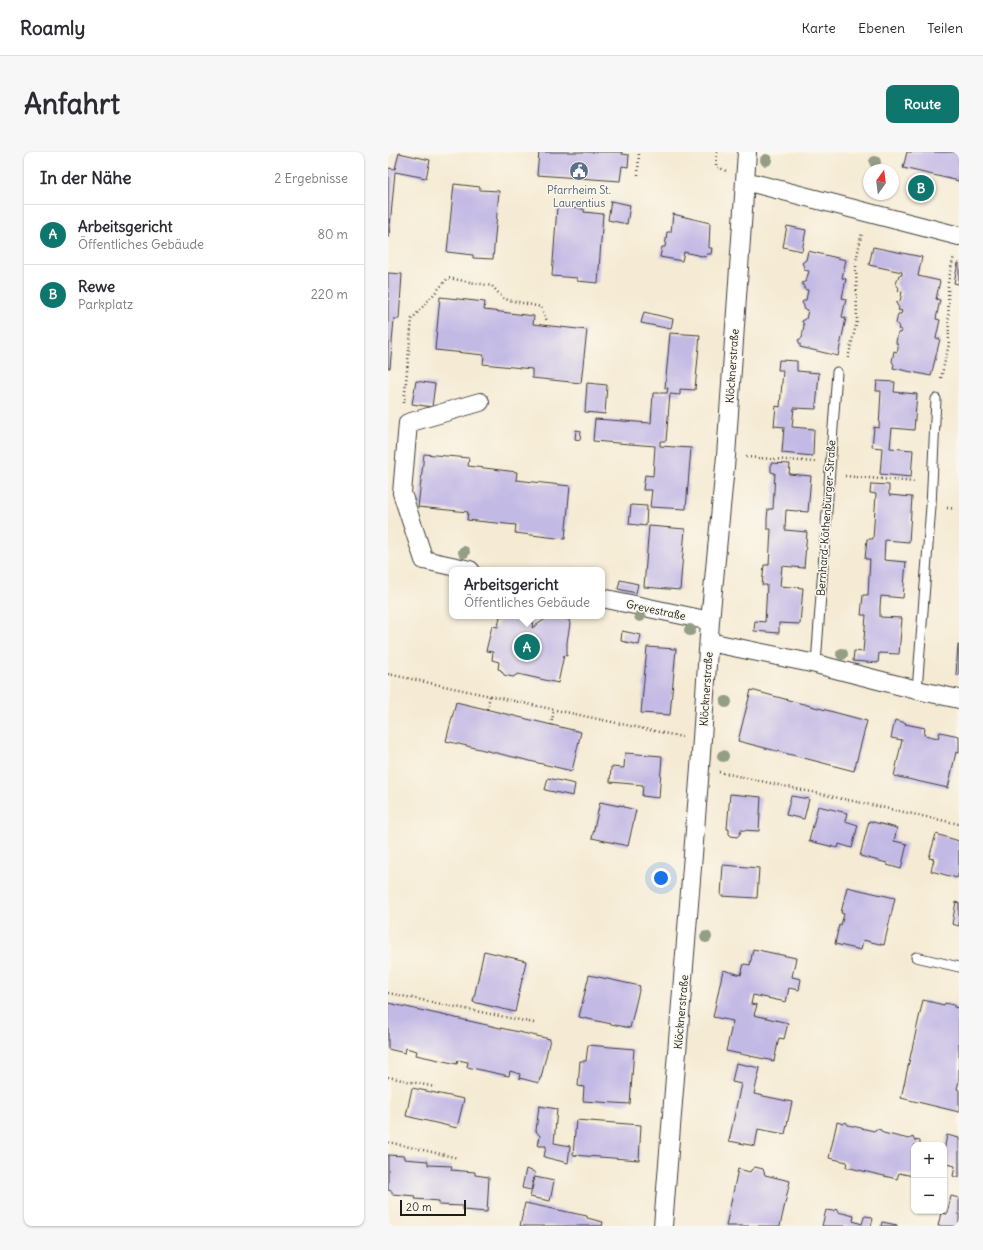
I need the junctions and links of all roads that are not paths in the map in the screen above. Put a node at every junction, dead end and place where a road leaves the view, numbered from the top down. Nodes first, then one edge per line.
1 (747, 152) edge
2 (744, 181) junction
3 (959, 236) edge
4 (837, 372) dead end
5 (936, 399) dead end
6 (480, 402) dead end
7 (456, 567) edge
8 (605, 599) edge
9 (710, 621) junction
10 (709, 642) junction
11 (816, 664) junction
12 (917, 690) junction
13 (959, 699) edge
14 (916, 957) dead end
15 (959, 967) edge
16 (664, 1226) edge

1 - 2 street, Klöcknerstraße
2 - 3 street
2 - 9 street, Klöcknerstraße
4 - 11 lane, Bernhard-Köthenbürger-Straße
5 - 12 lane
6 - 7 street
8 - 9 street, Grevestraße
9 - 10 street, Klöcknerstraße
10 - 11 street
10 - 16 street, Klöcknerstraße
11 - 12 street
12 - 13 street
14 - 15 lane

